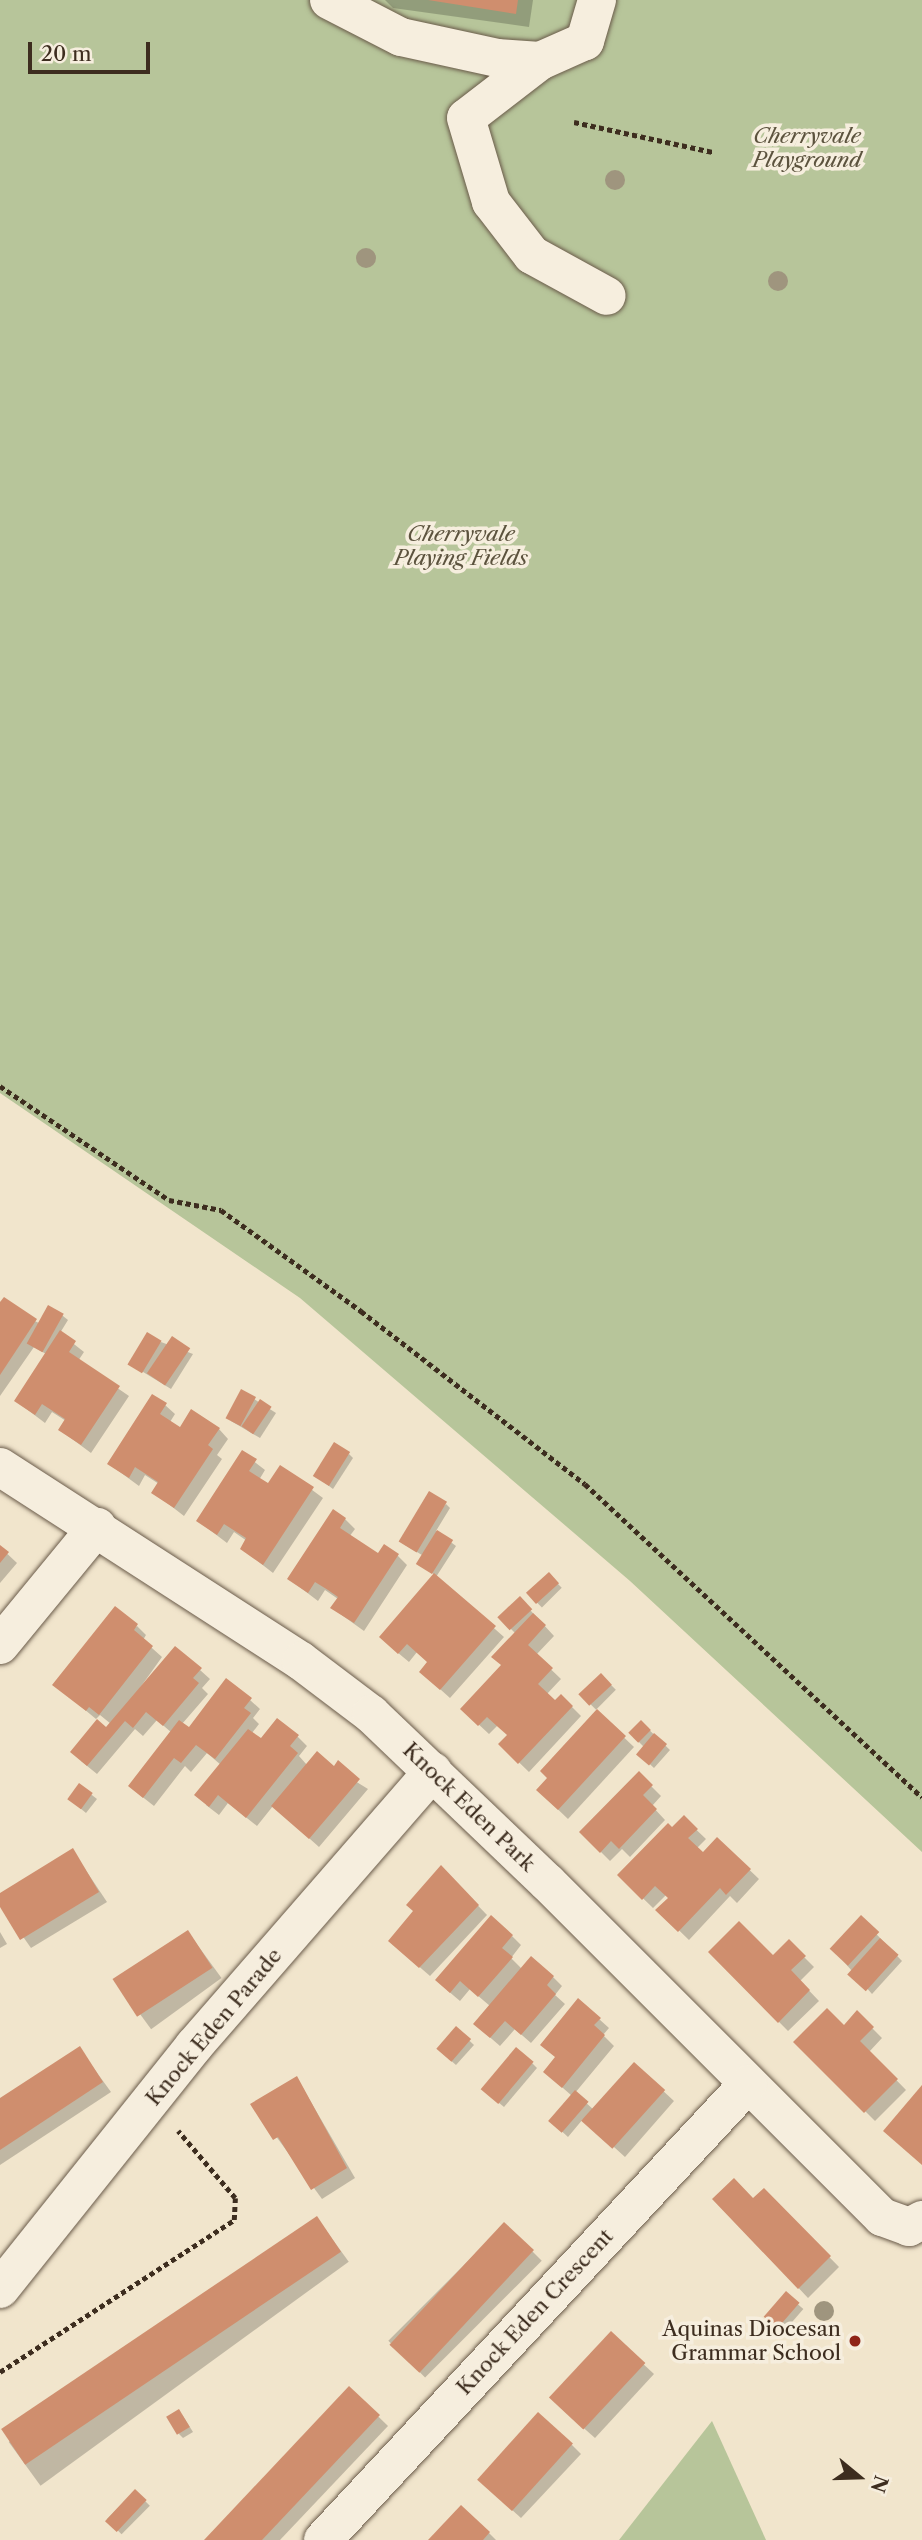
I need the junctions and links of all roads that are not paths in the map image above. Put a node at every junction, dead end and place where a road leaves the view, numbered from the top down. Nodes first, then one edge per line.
1 (329, 0) edge
2 (597, 0) edge
3 (540, 61) junction
4 (607, 296) dead end
5 (0, 1467) edge
6 (97, 1527) junction
7 (0, 1645) edge
8 (433, 1771) junction
9 (748, 2084) junction
10 (922, 2220) edge
11 (0, 2289) edge
12 (323, 2540) edge

1 - 3 street
2 - 3 street
3 - 4 street
5 - 6 street, Knock Eden Park
6 - 7 street
6 - 8 street, Knock Eden Park
8 - 9 street, Knock Eden Park
8 - 11 street, Knock Eden Parade
9 - 10 street, Knock Eden Park
9 - 12 street, Knock Eden Crescent

